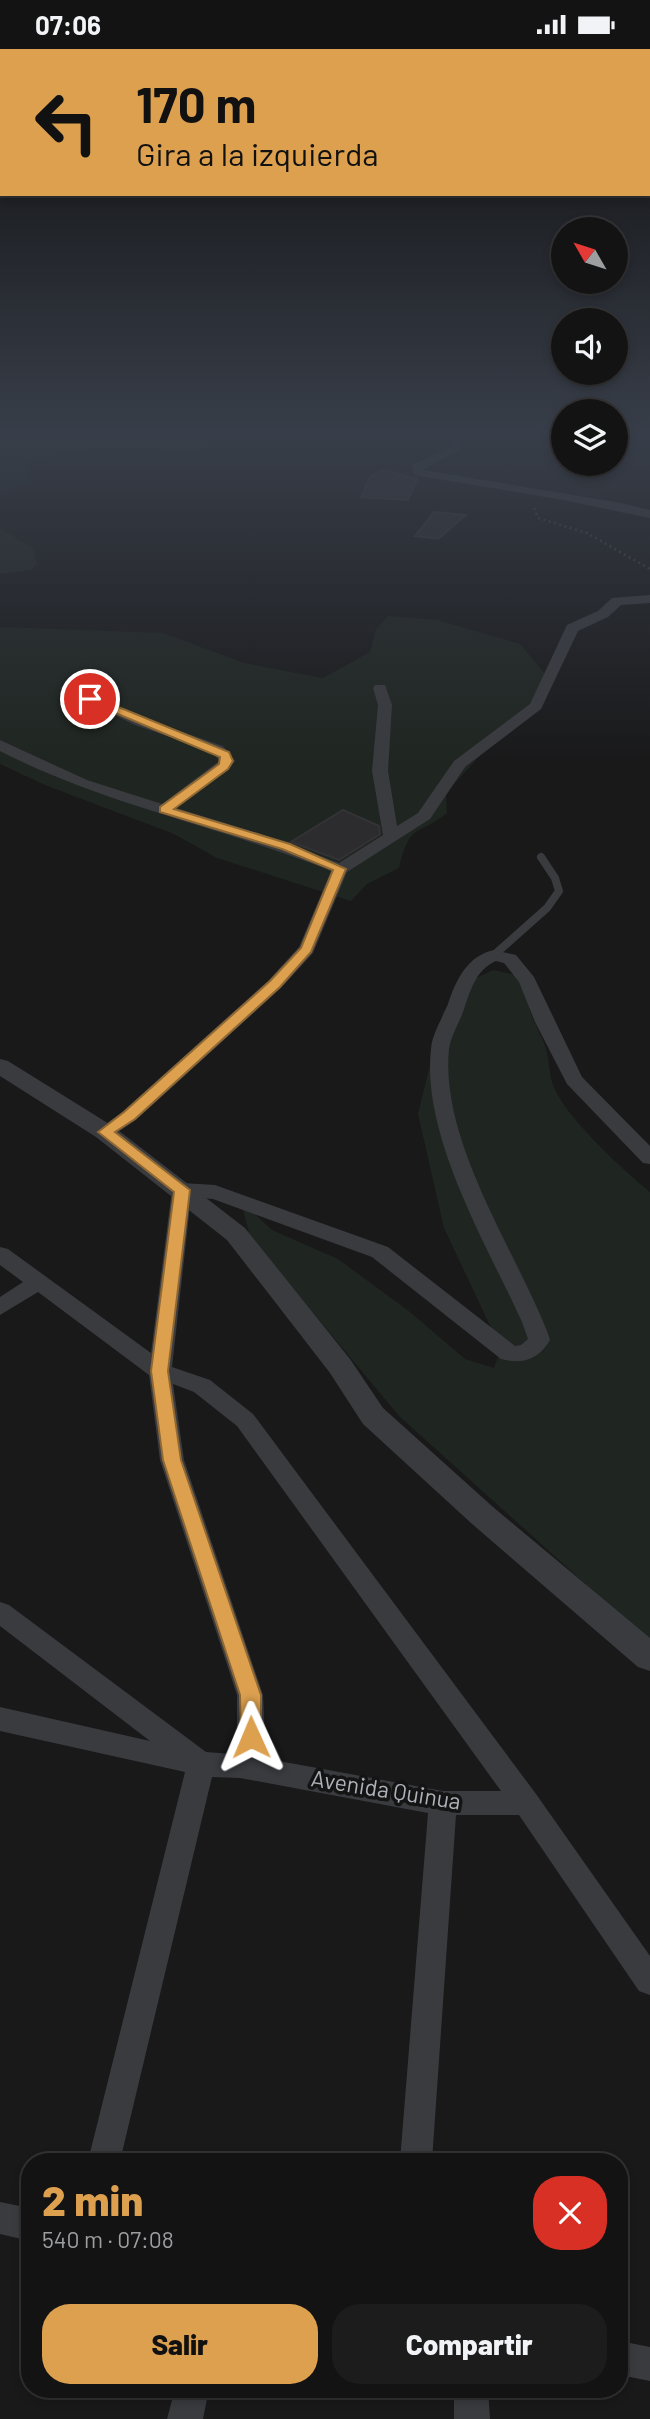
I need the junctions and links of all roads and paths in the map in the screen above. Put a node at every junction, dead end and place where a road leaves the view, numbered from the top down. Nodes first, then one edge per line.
1 (604, 542) edge
2 (650, 569) edge
3 (650, 599) edge
4 (66, 688) dead end
5 (380, 688) dead end
6 (0, 745) edge
7 (164, 810) junction
8 (391, 835) junction
9 (541, 857) dead end
10 (340, 869) junction
11 (494, 955) junction
12 (0, 1066) edge
13 (105, 1132) junction
14 (650, 1159) edge
15 (182, 1190) junction
16 (0, 1254) edge
17 (38, 1282) junction
18 (0, 1307) edge
19 (160, 1371) junction
20 (0, 1612) edge
21 (650, 1657) edge
22 (0, 1719) edge
23 (201, 1764) junction
24 (240, 1766) junction
25 (443, 1803) junction
26 (526, 1803) junction
27 (650, 1980) edge
28 (106, 2153) edge
29 (417, 2153) edge
30 (0, 2218) edge
31 (21, 2223) edge
32 (628, 2360) edge
33 (650, 2364) edge
34 (189, 2398) edge
35 (471, 2398) edge
36 (185, 2419) edge
37 (472, 2419) edge

1 - 2 path
3 - 8 street
4 - 7 street
5 - 8 street
6 - 7 street
7 - 10 street
8 - 10 street
9 - 11 lane
10 - 13 street
11 - 14 street
11 - 15 street
12 - 13 street
13 - 15 street
15 - 19 street
15 - 21 street
16 - 17 street
17 - 18 street
17 - 19 street
19 - 24 street
19 - 26 street
20 - 23 street
22 - 23 street, Avenida Quinua
23 - 24 street, Avenida Quinua
23 - 28 street
24 - 25 street, Avenida Quinua
25 - 26 street, Avenida Quinua
25 - 29 street
26 - 27 street
30 - 31 street
32 - 33 street
34 - 36 street
35 - 37 street

